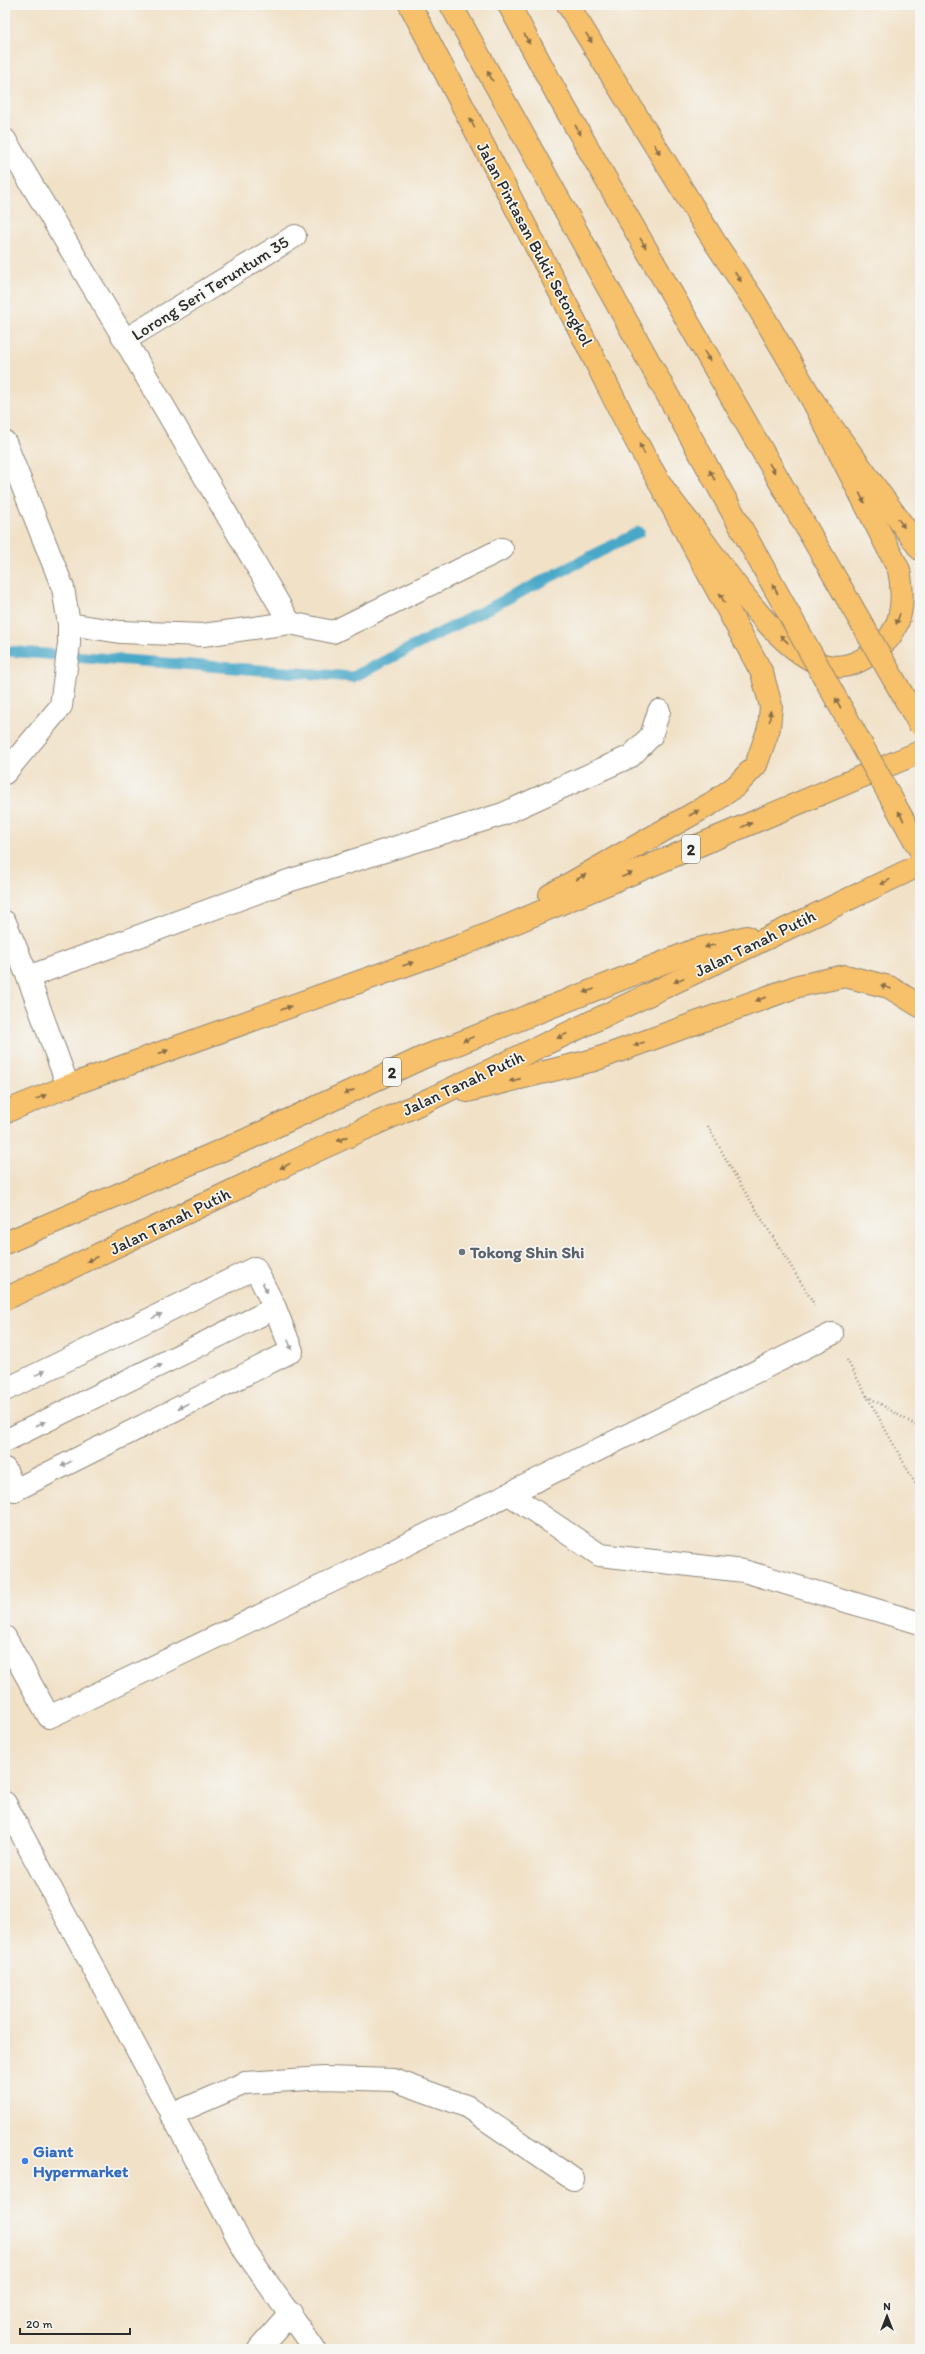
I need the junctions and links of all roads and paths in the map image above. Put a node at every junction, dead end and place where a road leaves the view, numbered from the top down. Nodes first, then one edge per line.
1 (410, 5) edge
2 (451, 5) edge
3 (509, 5) edge
4 (568, 5) edge
5 (5, 140) edge
6 (295, 236) dead end
7 (125, 340) junction
8 (813, 401) junction
9 (5, 442) edge
10 (660, 484) junction
11 (502, 549) dead end
12 (920, 549) edge
13 (290, 623) junction
14 (69, 634) junction
15 (659, 711) dead end
16 (920, 725) edge
17 (920, 752) edge
18 (5, 773) edge
19 (920, 850) edge
20 (920, 865) edge
21 (5, 922) edge
22 (789, 927) junction
23 (462, 945) junction
24 (28, 977) junction
25 (920, 1006) edge
26 (68, 1086) junction
27 (428, 1100) junction
28 (5, 1112) edge
29 (5, 1243) edge
30 (28, 1289) junction
31 (5, 1299) edge
32 (5, 1307) edge
33 (275, 1308) junction
34 (832, 1334) dead end
35 (5, 1390) edge
36 (867, 1396) dead end
37 (920, 1428) edge
38 (5, 1442) edge
39 (5, 1469) edge
40 (510, 1494) junction
41 (920, 1623) edge
42 (5, 1637) edge
43 (5, 1803) edge
44 (171, 2115) junction
45 (573, 2179) dead end
46 (291, 2313) junction
47 (259, 2349) edge
48 (314, 2349) edge

10 -> 1 main road, Jalan Pintasan Bukit Setongkol
19 -> 2 main road, bridge
3 -> 16 main road, bridge
4 -> 8 main road
5 - 7 street
6 - 7 street, Lorong Seri Teruntum 35
7 - 13 street
8 -> 10 main road
8 -> 12 main road
9 - 14 street
23 -> 10 main road
11 - 13 street
13 - 14 street
14 - 18 street
15 - 24 street
23 -> 17 main road, 2
20 -> 22 main road, Jalan Tanah Putih / 2
21 - 24 street
22 -> 27 main road, Jalan Tanah Putih / 2
22 -> 29 main road, 2
26 -> 23 main road, 2
24 - 26 street
25 -> 27 main road
28 -> 26 main road, 2
27 -> 30 main road, Jalan Tanah Putih / 2
30 - 31 main road, Jalan Tanah Putih / 2
30 - 32 street
35 -> 33 street
38 -> 33 street
33 -> 39 street
34 - 40 street
36 - 37 path
40 - 41 street
40 - 42 street
43 - 44 street
44 - 45 street
44 - 46 street
46 - 47 street
46 - 48 street

